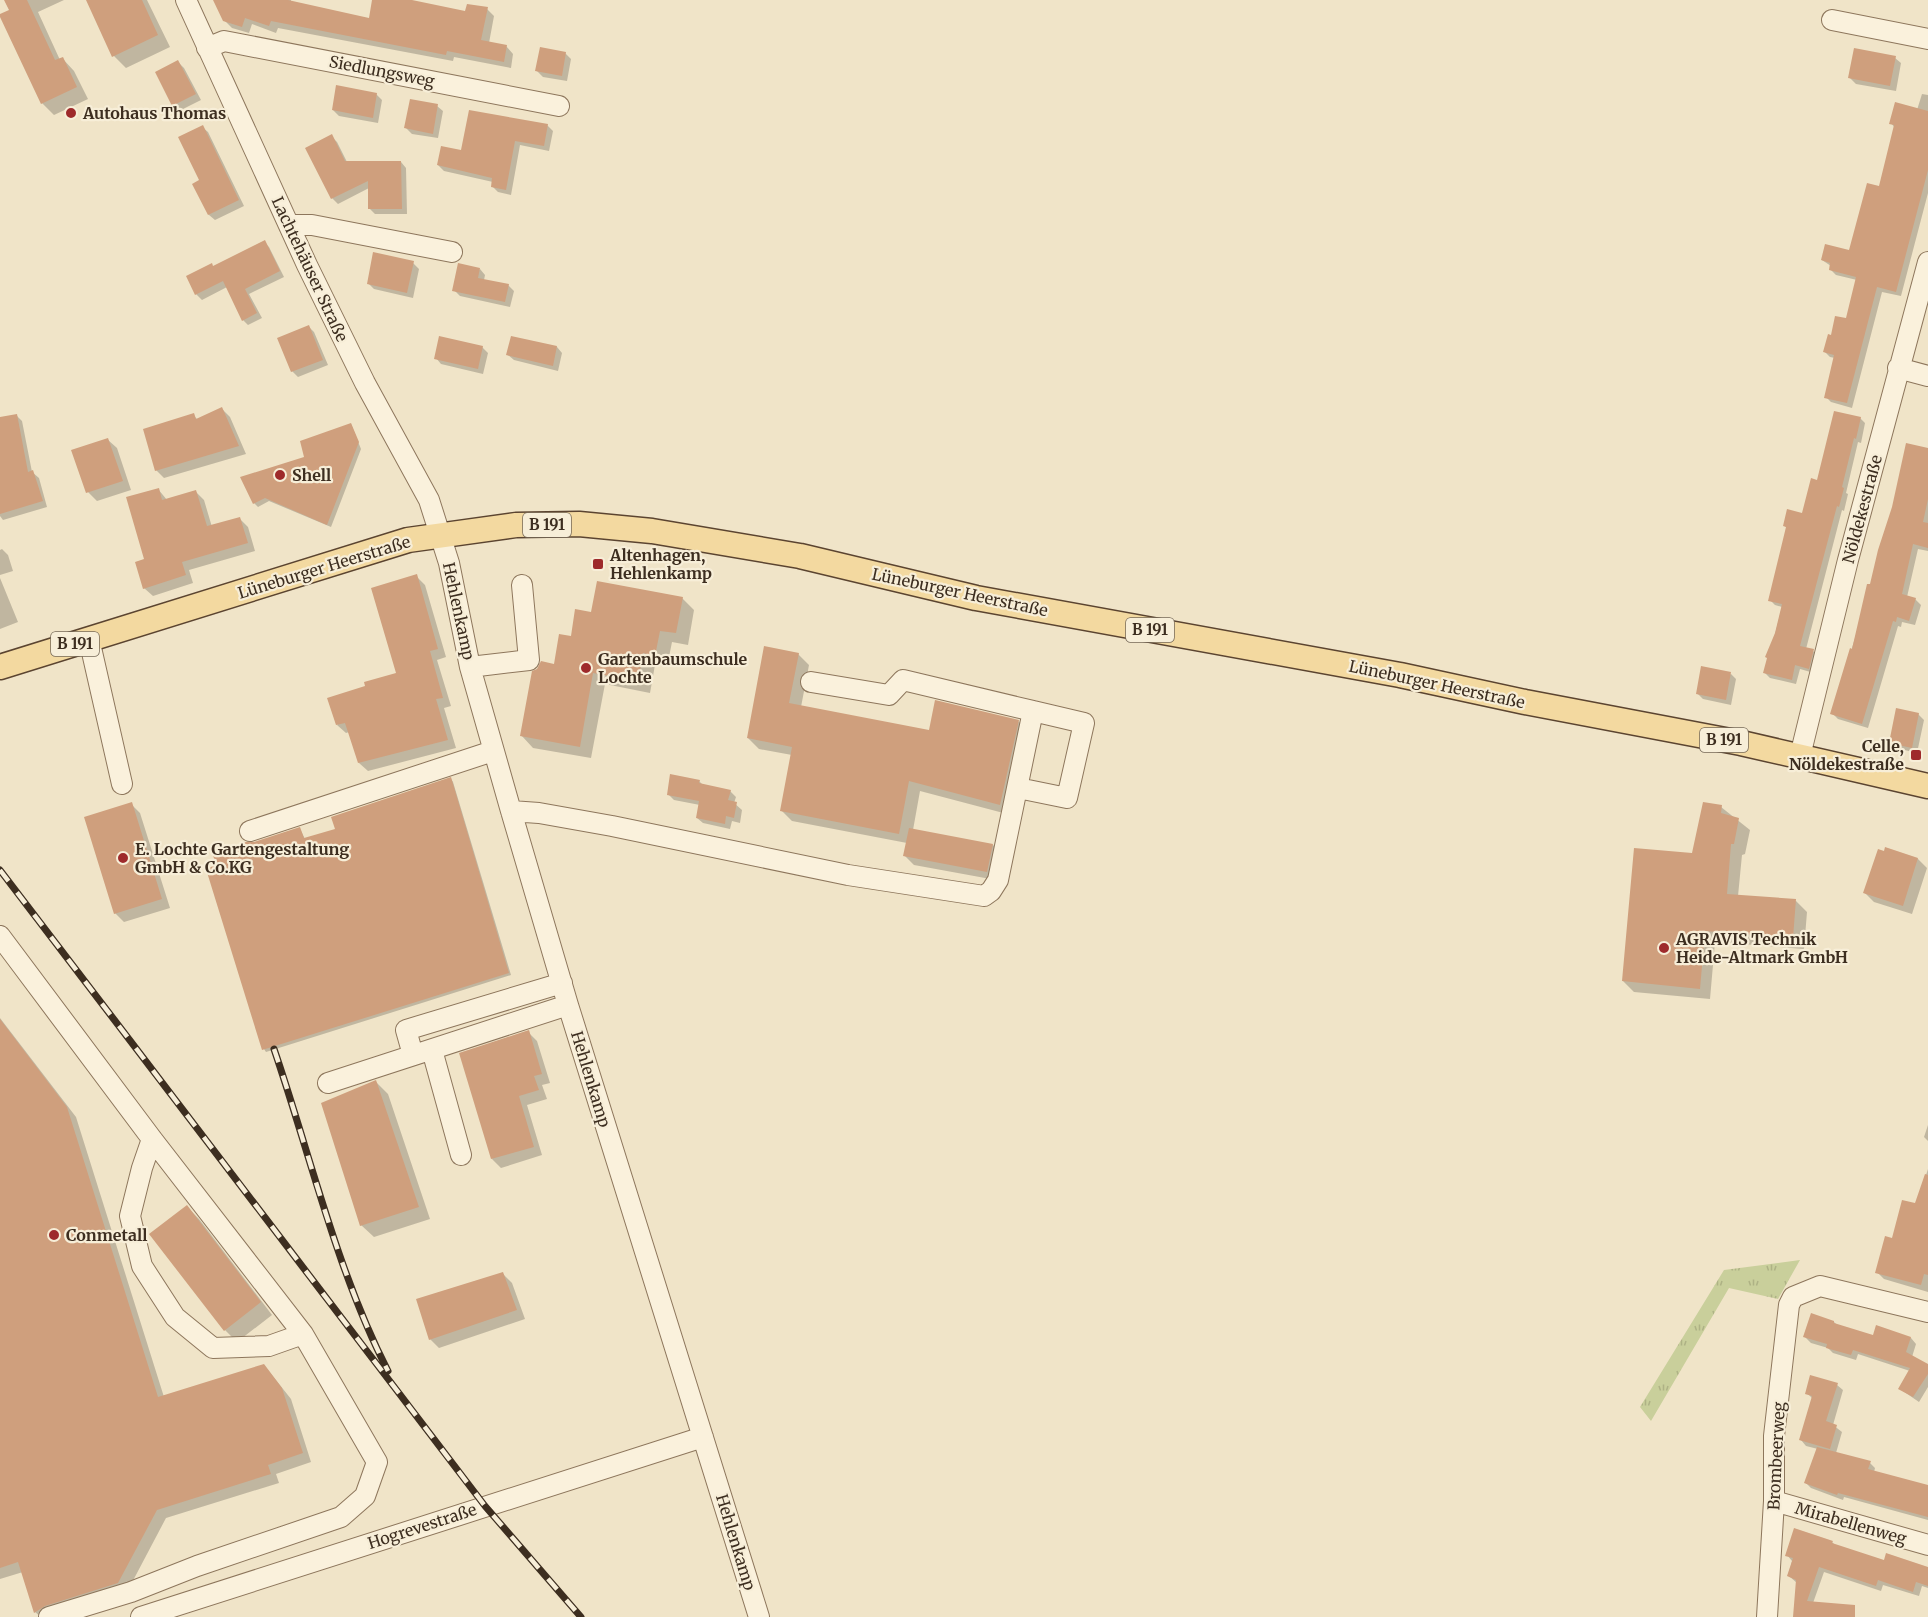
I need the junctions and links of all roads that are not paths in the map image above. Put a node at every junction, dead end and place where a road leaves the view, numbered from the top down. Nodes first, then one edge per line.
1 (186, 0) edge
2 (1832, 20) dead end
3 (1928, 39) edge
4 (207, 48) junction
5 (559, 106) dead end
6 (289, 225) junction
7 (452, 252) dead end
8 (1928, 262) edge
9 (1898, 368) junction
10 (1928, 376) edge
11 (441, 535) junction
12 (522, 585) dead end
13 (89, 639) junction
14 (0, 667) edge
15 (470, 667) junction
16 (811, 682) dead end
17 (1033, 711) junction
18 (493, 751) junction
19 (1800, 756) junction
20 (122, 784) dead end
21 (1928, 786) edge
22 (1018, 788) junction
23 (510, 811) junction
24 (250, 831) dead end
25 (0, 936) edge
26 (562, 983) junction
27 (568, 1005) junction
28 (422, 1053) junction
29 (328, 1083) dead end
30 (152, 1139) junction
31 (461, 1155) dead end
32 (1928, 1312) edge
33 (303, 1334) junction
34 (703, 1437) junction
35 (1774, 1501) junction
36 (1928, 1545) edge
37 (49, 1617) edge
38 (141, 1617) edge
39 (759, 1617) edge
40 (1767, 1617) edge

1 - 4 street, Lachtehäuser Straße
2 - 3 street
4 - 5 street, Siedlungsweg
4 - 6 street, Lachtehäuser Straße
6 - 7 street
6 - 11 street, Lachtehäuser Straße
8 - 9 street, Nöldekestraße
9 - 10 street
9 - 19 street, Nöldekestraße
11 - 13 main road, Lüneburger Heerstraße / B 191
11 - 15 street, Hehlenkamp
11 - 19 main road, Lüneburger Heerstraße / B 191
12 - 15 street
13 - 14 main road, Lüneburger Heerstraße / B 191
13 - 20 street
15 - 18 street, Hehlenkamp
16 - 17 street
17 - 22 street
17 - 22 street
18 - 23 street, Hehlenkamp
18 - 24 street
19 - 21 main road, Lüneburger Heerstraße / B 191
22 - 23 street
23 - 26 street, Hehlenkamp
25 - 30 street
26 - 27 street, Hehlenkamp
26 - 28 street
27 - 28 street
27 - 34 street, Hehlenkamp
28 - 29 street
28 - 31 street
30 - 33 street
30 - 33 street
32 - 35 street, Brombeerweg
33 - 37 street
34 - 38 street, Hogrevestraße
34 - 39 street, Hehlenkamp
35 - 36 street, Mirabellenweg
35 - 40 street, Brombeerweg

